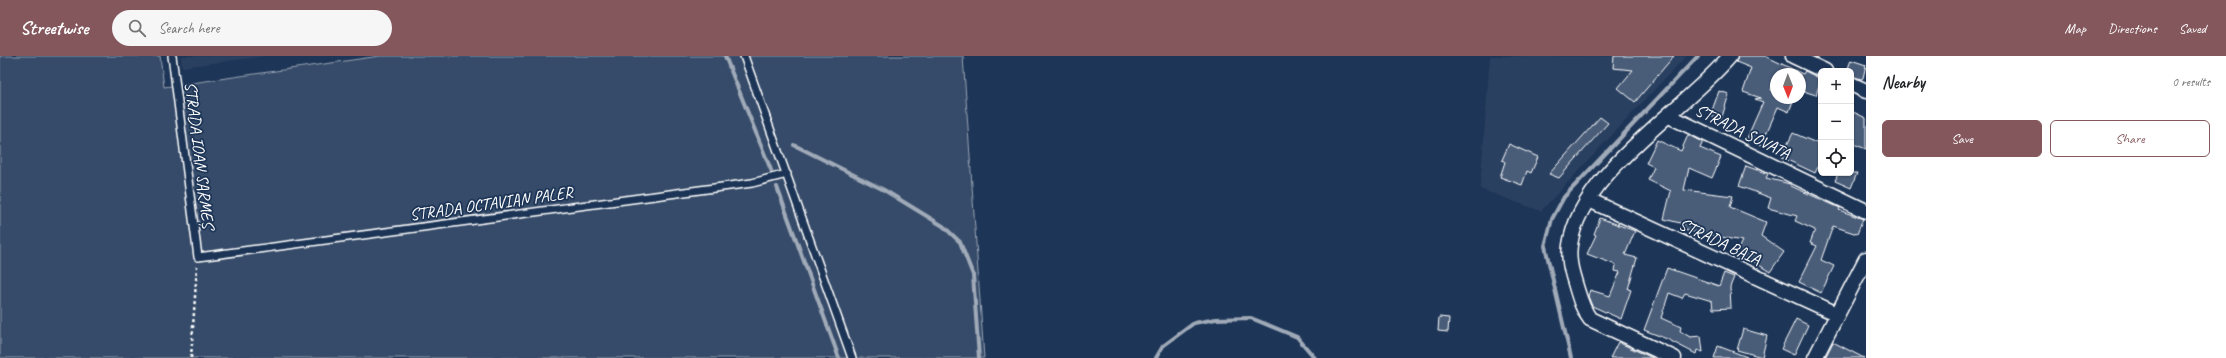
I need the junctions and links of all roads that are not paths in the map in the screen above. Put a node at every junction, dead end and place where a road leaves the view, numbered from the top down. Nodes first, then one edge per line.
1 (172, 56) edge
2 (744, 56) edge
3 (1730, 56) edge
4 (1793, 56) edge
5 (1819, 68) edge
6 (1854, 85) edge
7 (1866, 91) edge
8 (1669, 116) junction
9 (787, 174) junction
10 (1589, 200) junction
11 (1866, 211) edge
12 (198, 257) joint
13 (1866, 259) edge
14 (1837, 314) junction
15 (852, 358) edge
16 (1674, 358) edge
17 (1815, 358) edge

1 - 12 lane, STRADA IOAN SARMEȘ
2 - 9 lane
3 - 8 street
4 - 5 street
6 - 7 street
8 - 10 street
8 - 11 street, STRADA SOVATA
9 - 12 lane, STRADA OCTAVIAN PALER
9 - 15 lane
10 - 14 street, STRADA BAIA
10 - 16 street
13 - 14 street
14 - 17 street

